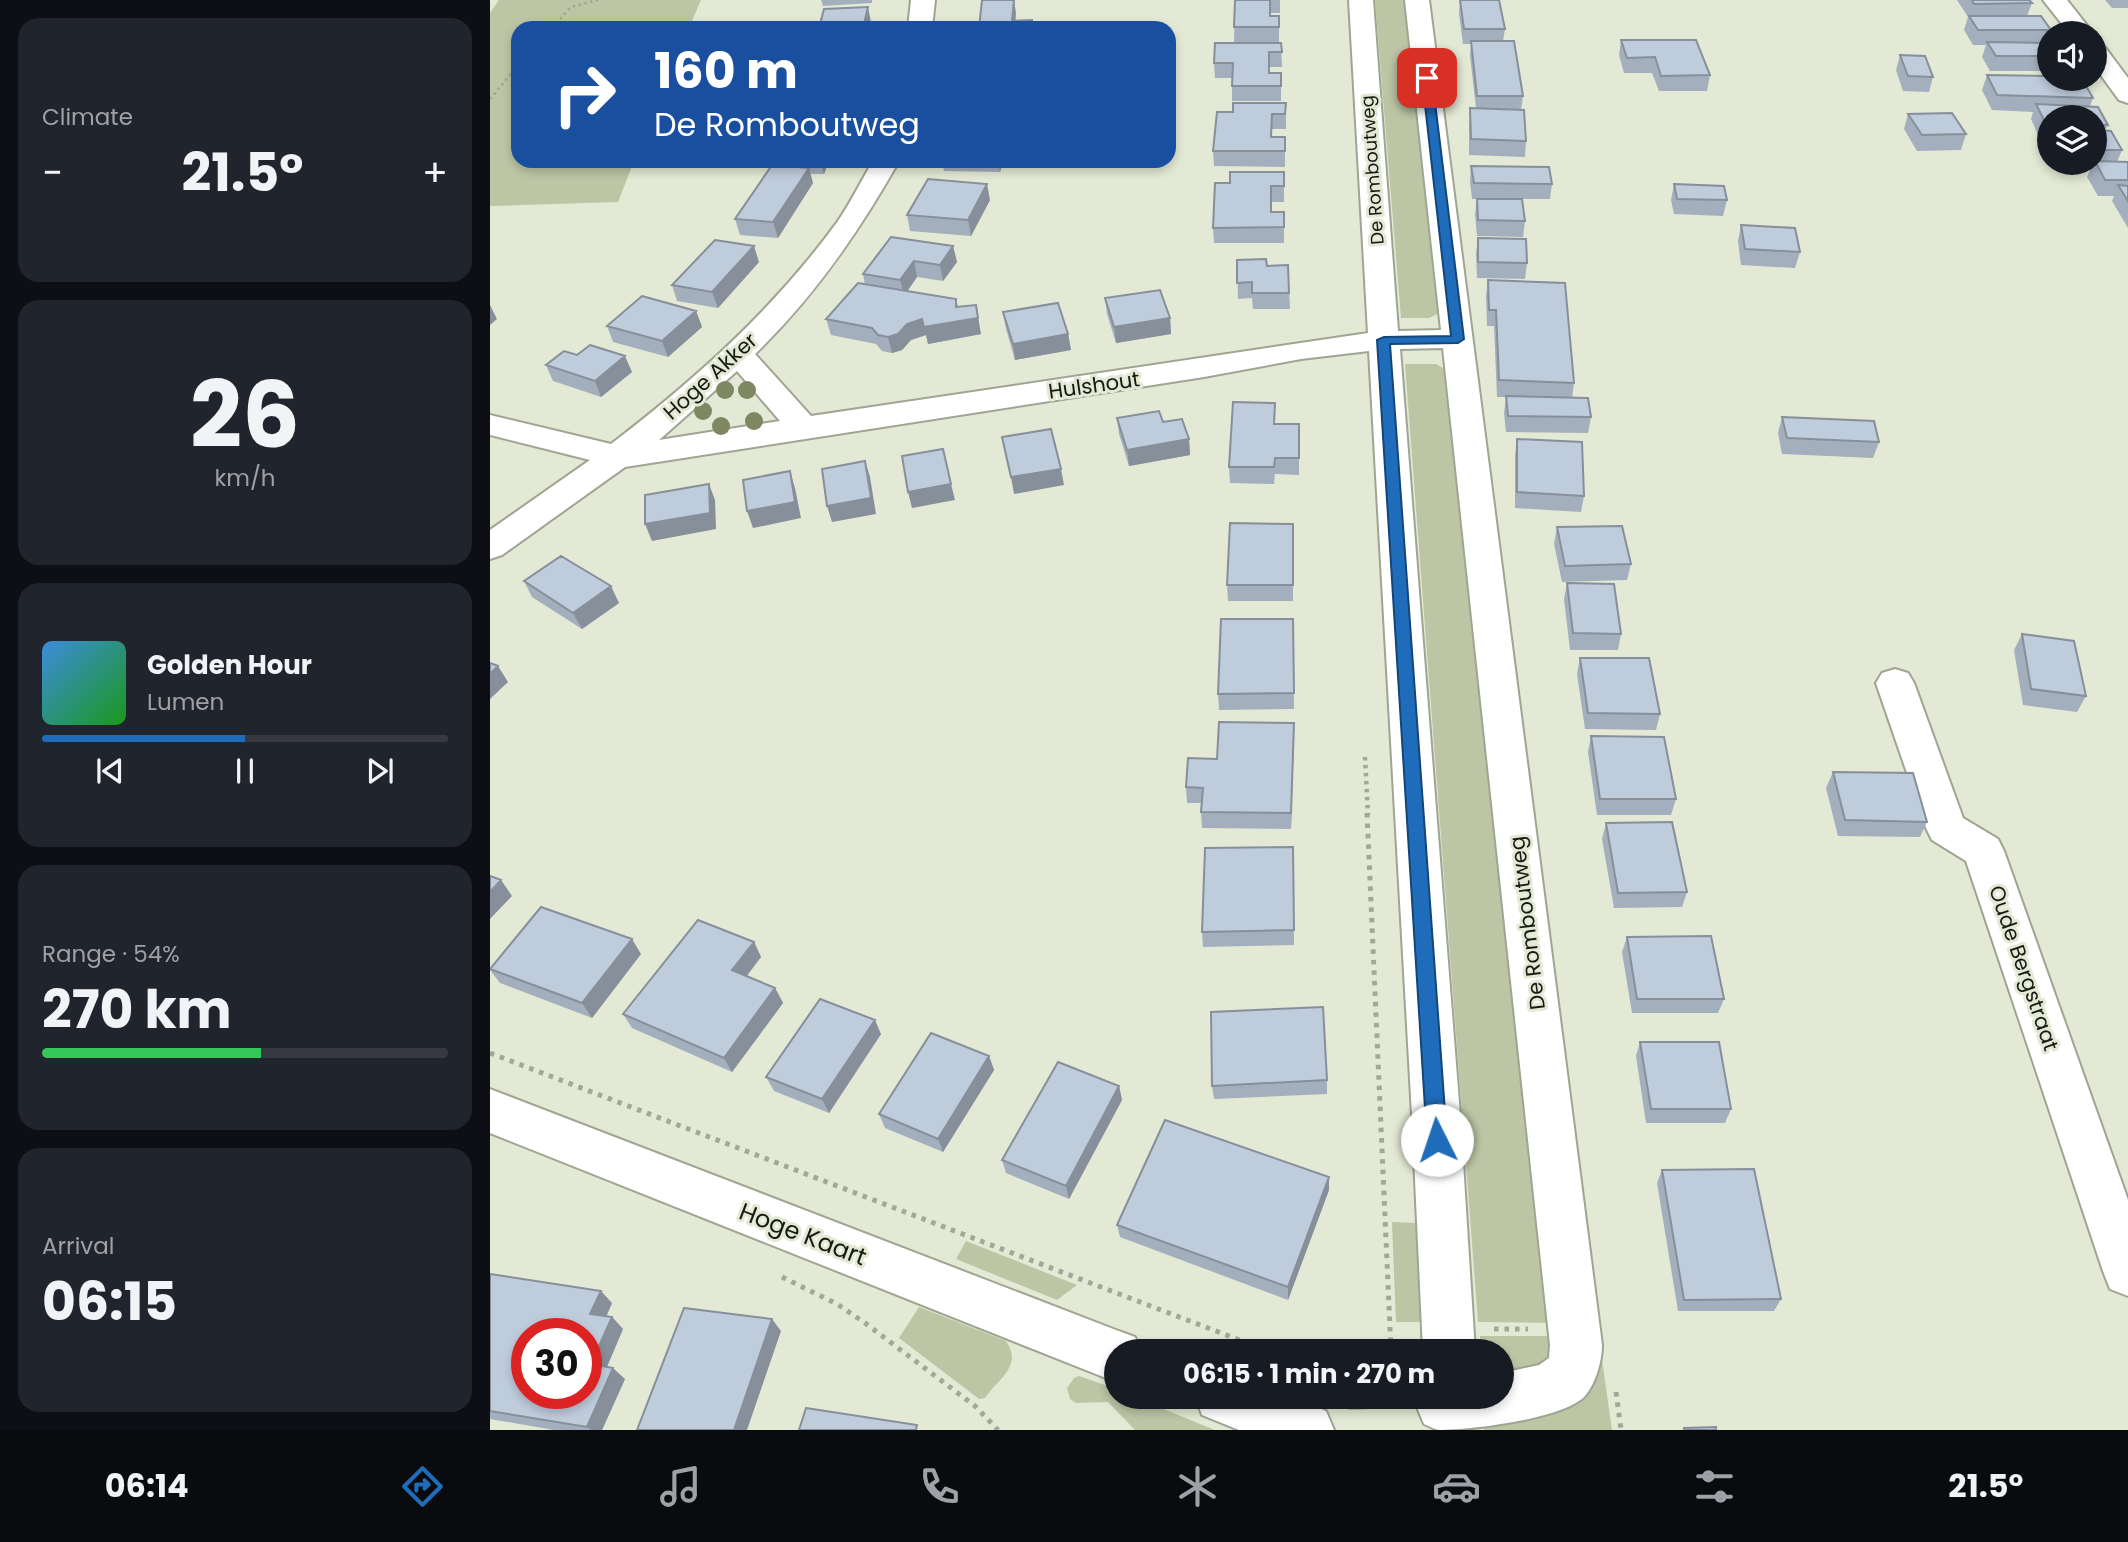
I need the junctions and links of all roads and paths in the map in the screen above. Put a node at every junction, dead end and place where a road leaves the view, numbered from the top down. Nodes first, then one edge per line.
1 (598, 0) edge
2 (923, 0) edge
3 (1361, 0) edge
4 (1418, 0) edge
5 (2055, 0) edge
6 (558, 21) edge
7 (921, 21) edge
8 (2072, 21) edge
9 (2107, 67) edge
10 (511, 74) edge
11 (2128, 96) edge
12 (490, 99) edge
13 (882, 168) edge
14 (1458, 339) junction
15 (1384, 340) junction
16 (738, 353) junction
17 (490, 425) edge
18 (803, 427) junction
19 (620, 457) junction
20 (490, 547) edge
21 (1895, 683) dead end
22 (1365, 743) dead end
23 (490, 1052) edge
24 (490, 1111) edge
25 (769, 1272) dead end
26 (2128, 1272) edge
27 (1479, 1329) dead end
28 (1531, 1329) dead end
29 (1237, 1339) edge
30 (1390, 1339) edge
31 (1448, 1339) edge
32 (1104, 1351) edge
33 (1254, 1409) edge
34 (1442, 1410) edge
35 (998, 1430) edge
36 (1307, 1430) edge

1 - 6 path
2 - 7 street
3 - 15 street, De Romboutweg
4 - 14 street, De Romboutweg
5 - 8 street
9 - 11 street
10 - 12 path
13 - 16 street, Hoge Akker
14 - 15 street
14 - 34 street, De Romboutweg
15 - 18 street, Hulshout
15 - 31 street, De Romboutweg
16 - 18 street
16 - 19 street, Hoge Akker
17 - 19 street, Hulshout
18 - 19 street, Hulshout
19 - 20 street, Hoge Akker
21 - 26 street, Oude Bergstraat
22 - 30 path
23 - 29 path
24 - 32 street, Hoge Kaart
25 - 35 path
27 - 28 path
33 - 36 street

